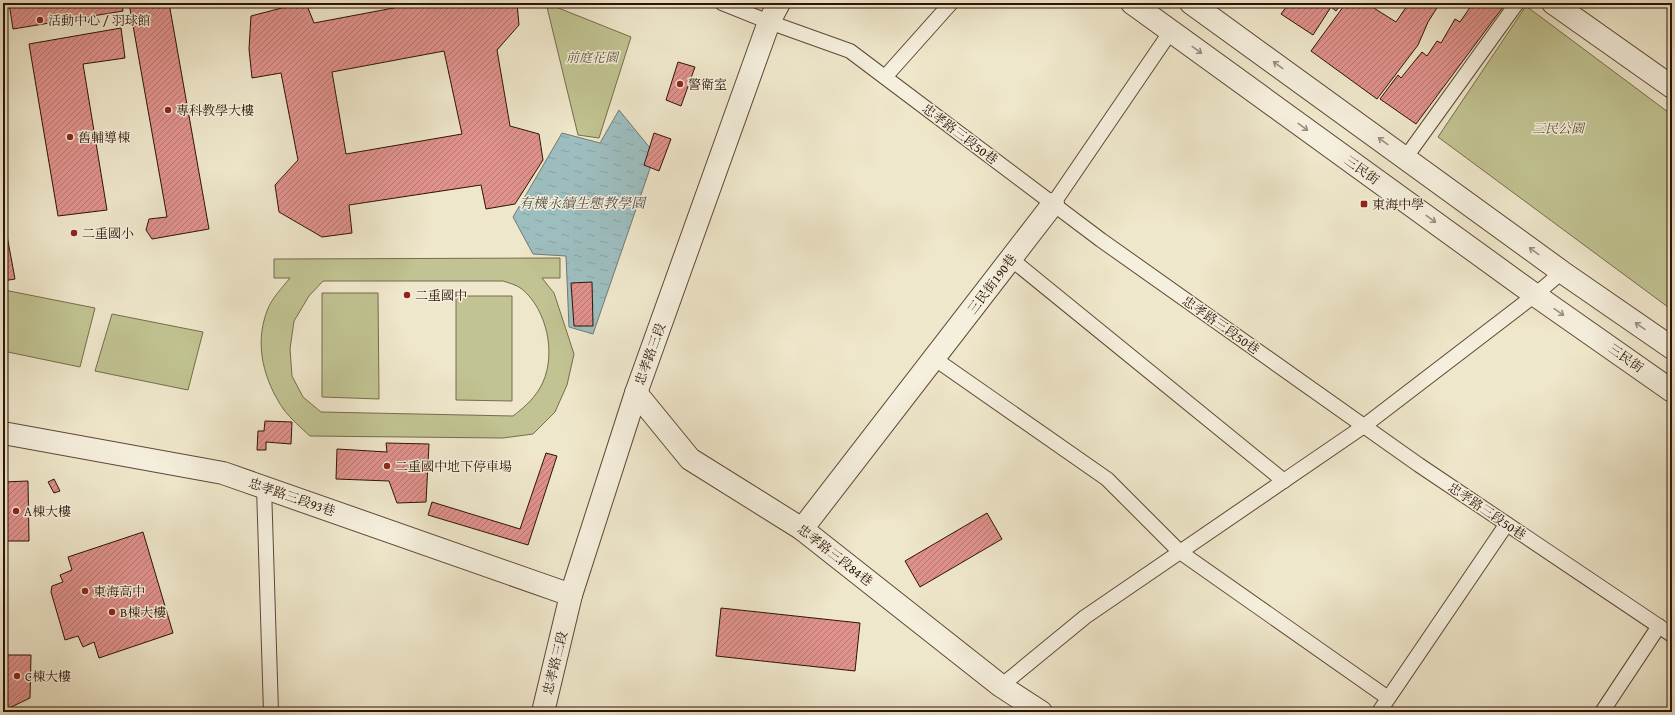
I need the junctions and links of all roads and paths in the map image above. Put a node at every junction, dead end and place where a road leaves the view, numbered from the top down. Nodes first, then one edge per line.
1 (722, 3) edge
2 (780, 3) edge
3 (951, 3) edge
4 (1132, 3) edge
5 (1191, 3) edge
6 (1517, 3) edge
7 (1553, 3) edge
8 (769, 22) junction
9 (1171, 31) junction
10 (884, 77) junction
11 (1672, 87) edge
12 (1406, 158) junction
13 (1053, 204) junction
14 (1011, 259) junction
15 (1562, 272) junction
16 (1535, 295) junction
17 (1672, 348) edge
18 (935, 358) junction
19 (1672, 391) edge
20 (636, 393) junction
21 (1364, 426) junction
22 (3, 433) edge
23 (1284, 481) junction
24 (264, 487) junction
25 (1506, 525) junction
26 (802, 529) junction
27 (1180, 552) junction
28 (571, 594) junction
29 (1659, 626) junction
30 (1672, 635) edge
31 (1001, 686) junction
32 (1388, 698) junction
33 (271, 712) edge
34 (543, 712) edge
35 (1041, 712) edge
36 (1379, 712) edge
37 (1602, 712) edge

1 - 8 lane, 忠孝路三段50巷
2 - 8 street, 忠孝路三段
3 - 10 lane
4 - 9 street, 三民街
12 -> 5 street
6 - 12 lane
7 - 11 street
8 - 10 lane, 忠孝路三段50巷
8 - 20 street, 忠孝路三段
9 - 13 lane, 三民街190巷
9 -> 16 street, 三民街
10 - 13 lane, 忠孝路三段50巷
15 -> 12 street
13 - 14 street, 三民街190巷
13 - 21 lane, 忠孝路三段50巷
14 - 18 street, 三民街190巷
14 - 23 lane
15 - 16 lane
17 -> 15 street
16 -> 19 street, 三民街
16 - 21 lane
18 - 26 street, 三民街190巷
18 - 27 lane
20 - 26 street, 忠孝路三段84巷
20 - 28 street, 忠孝路三段
21 - 23 lane
21 - 25 lane, 忠孝路三段50巷
22 - 24 street, 忠孝路三段93巷
23 - 27 lane
24 - 28 street, 忠孝路三段93巷
24 - 33 lane
25 - 29 lane, 忠孝路三段50巷
25 - 32 lane
26 - 31 street, 忠孝路三段84巷
27 - 31 lane
27 - 32 lane
28 - 34 street, 忠孝路三段
29 - 30 lane, 忠孝路三段50巷
29 - 37 lane
31 - 35 street, 忠孝路三段84巷
32 - 36 lane

